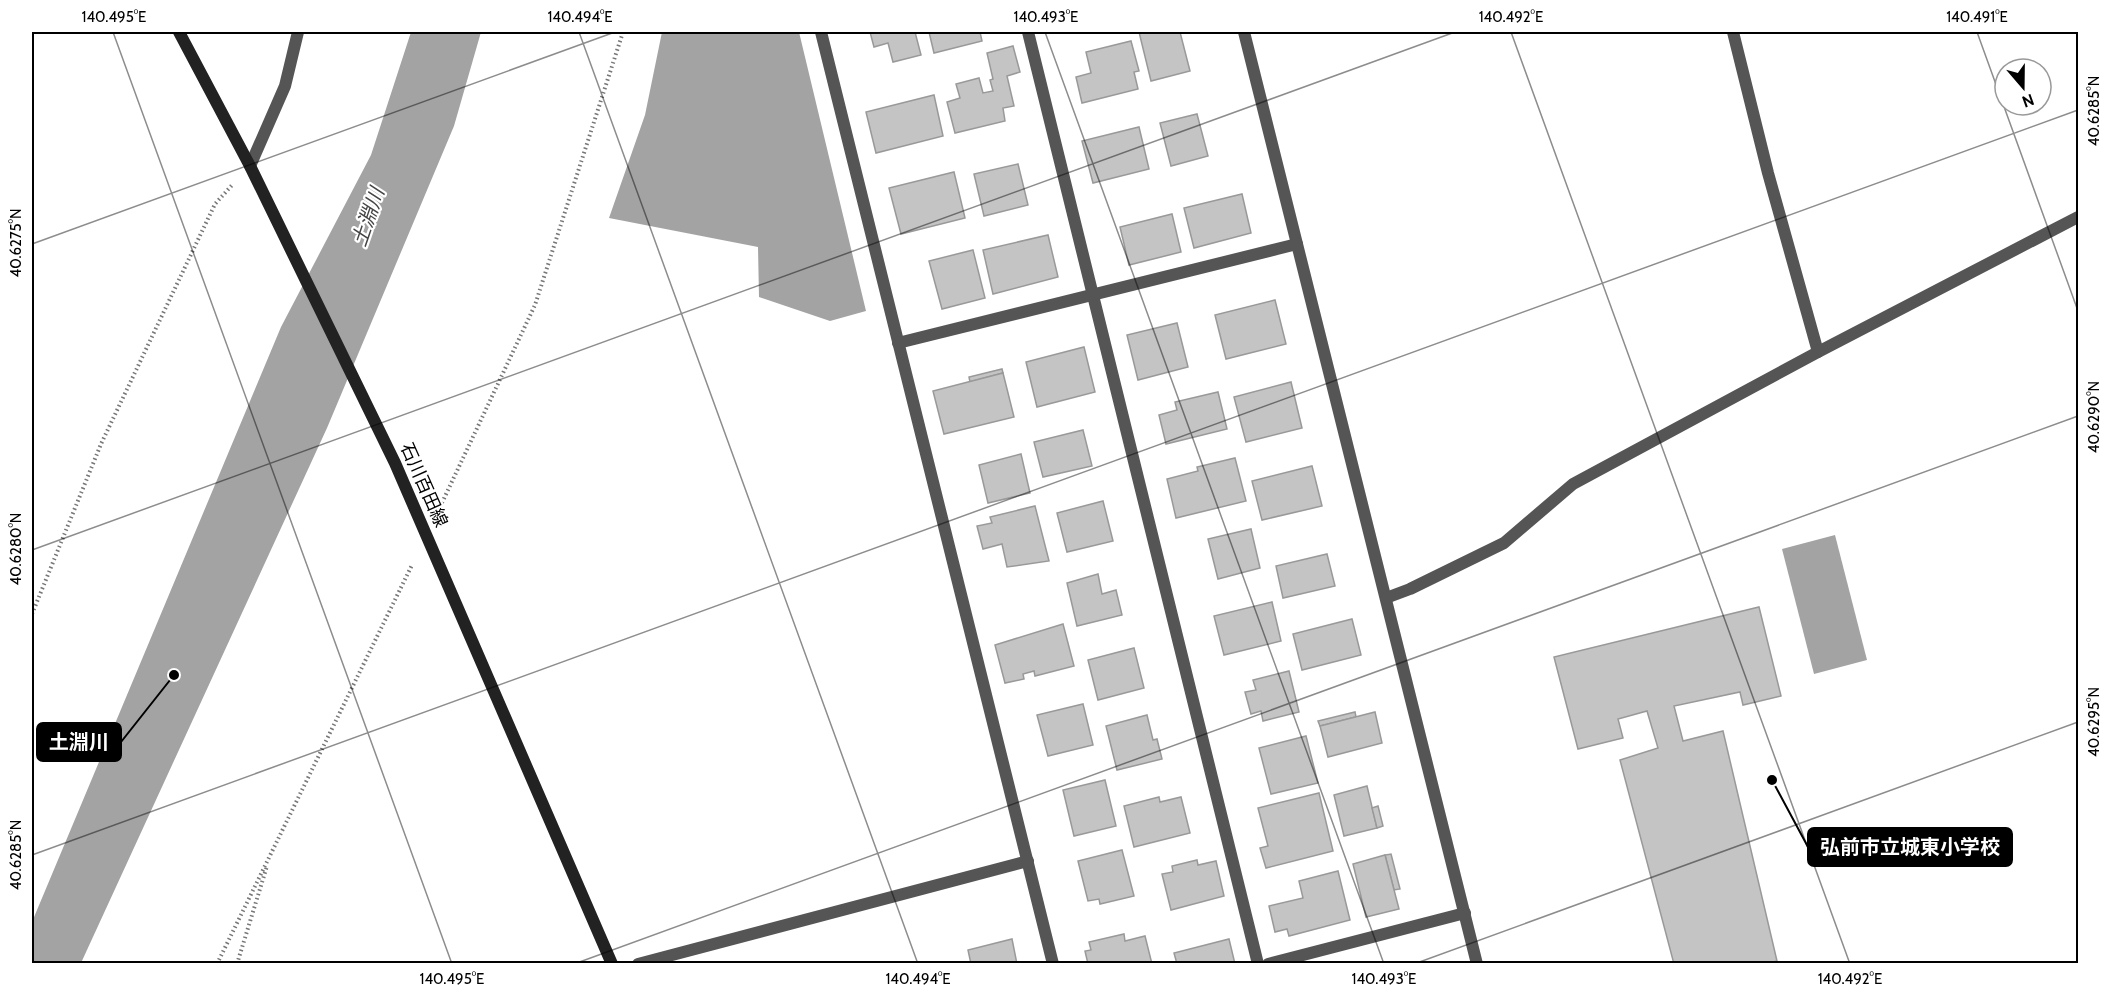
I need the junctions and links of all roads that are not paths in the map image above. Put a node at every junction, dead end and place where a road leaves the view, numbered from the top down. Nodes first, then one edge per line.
1 (179, 32) edge
2 (298, 32) edge
3 (820, 32) edge
4 (1028, 32) edge
5 (1244, 32) edge
6 (1733, 32) edge
7 (250, 165) junction
8 (2079, 217) edge
9 (1297, 244) junction
10 (1092, 295) junction
11 (898, 343) junction
12 (1818, 352) junction
13 (1386, 598) junction
14 (1028, 861) junction
15 (1465, 913) junction
16 (612, 963) edge
17 (638, 963) edge
18 (1053, 963) edge
19 (1258, 963) edge
20 (1268, 963) edge
21 (1477, 963) edge

1 - 7 main road, 石川百田線
2 - 7 street
3 - 11 street
4 - 10 street
5 - 9 street
6 - 12 street
7 - 16 main road, 石川百田線
8 - 12 street
9 - 10 street
9 - 13 street
10 - 11 street
10 - 19 street
11 - 14 street
12 - 13 street
13 - 15 street
14 - 17 street
14 - 18 street
15 - 20 street
15 - 21 street

